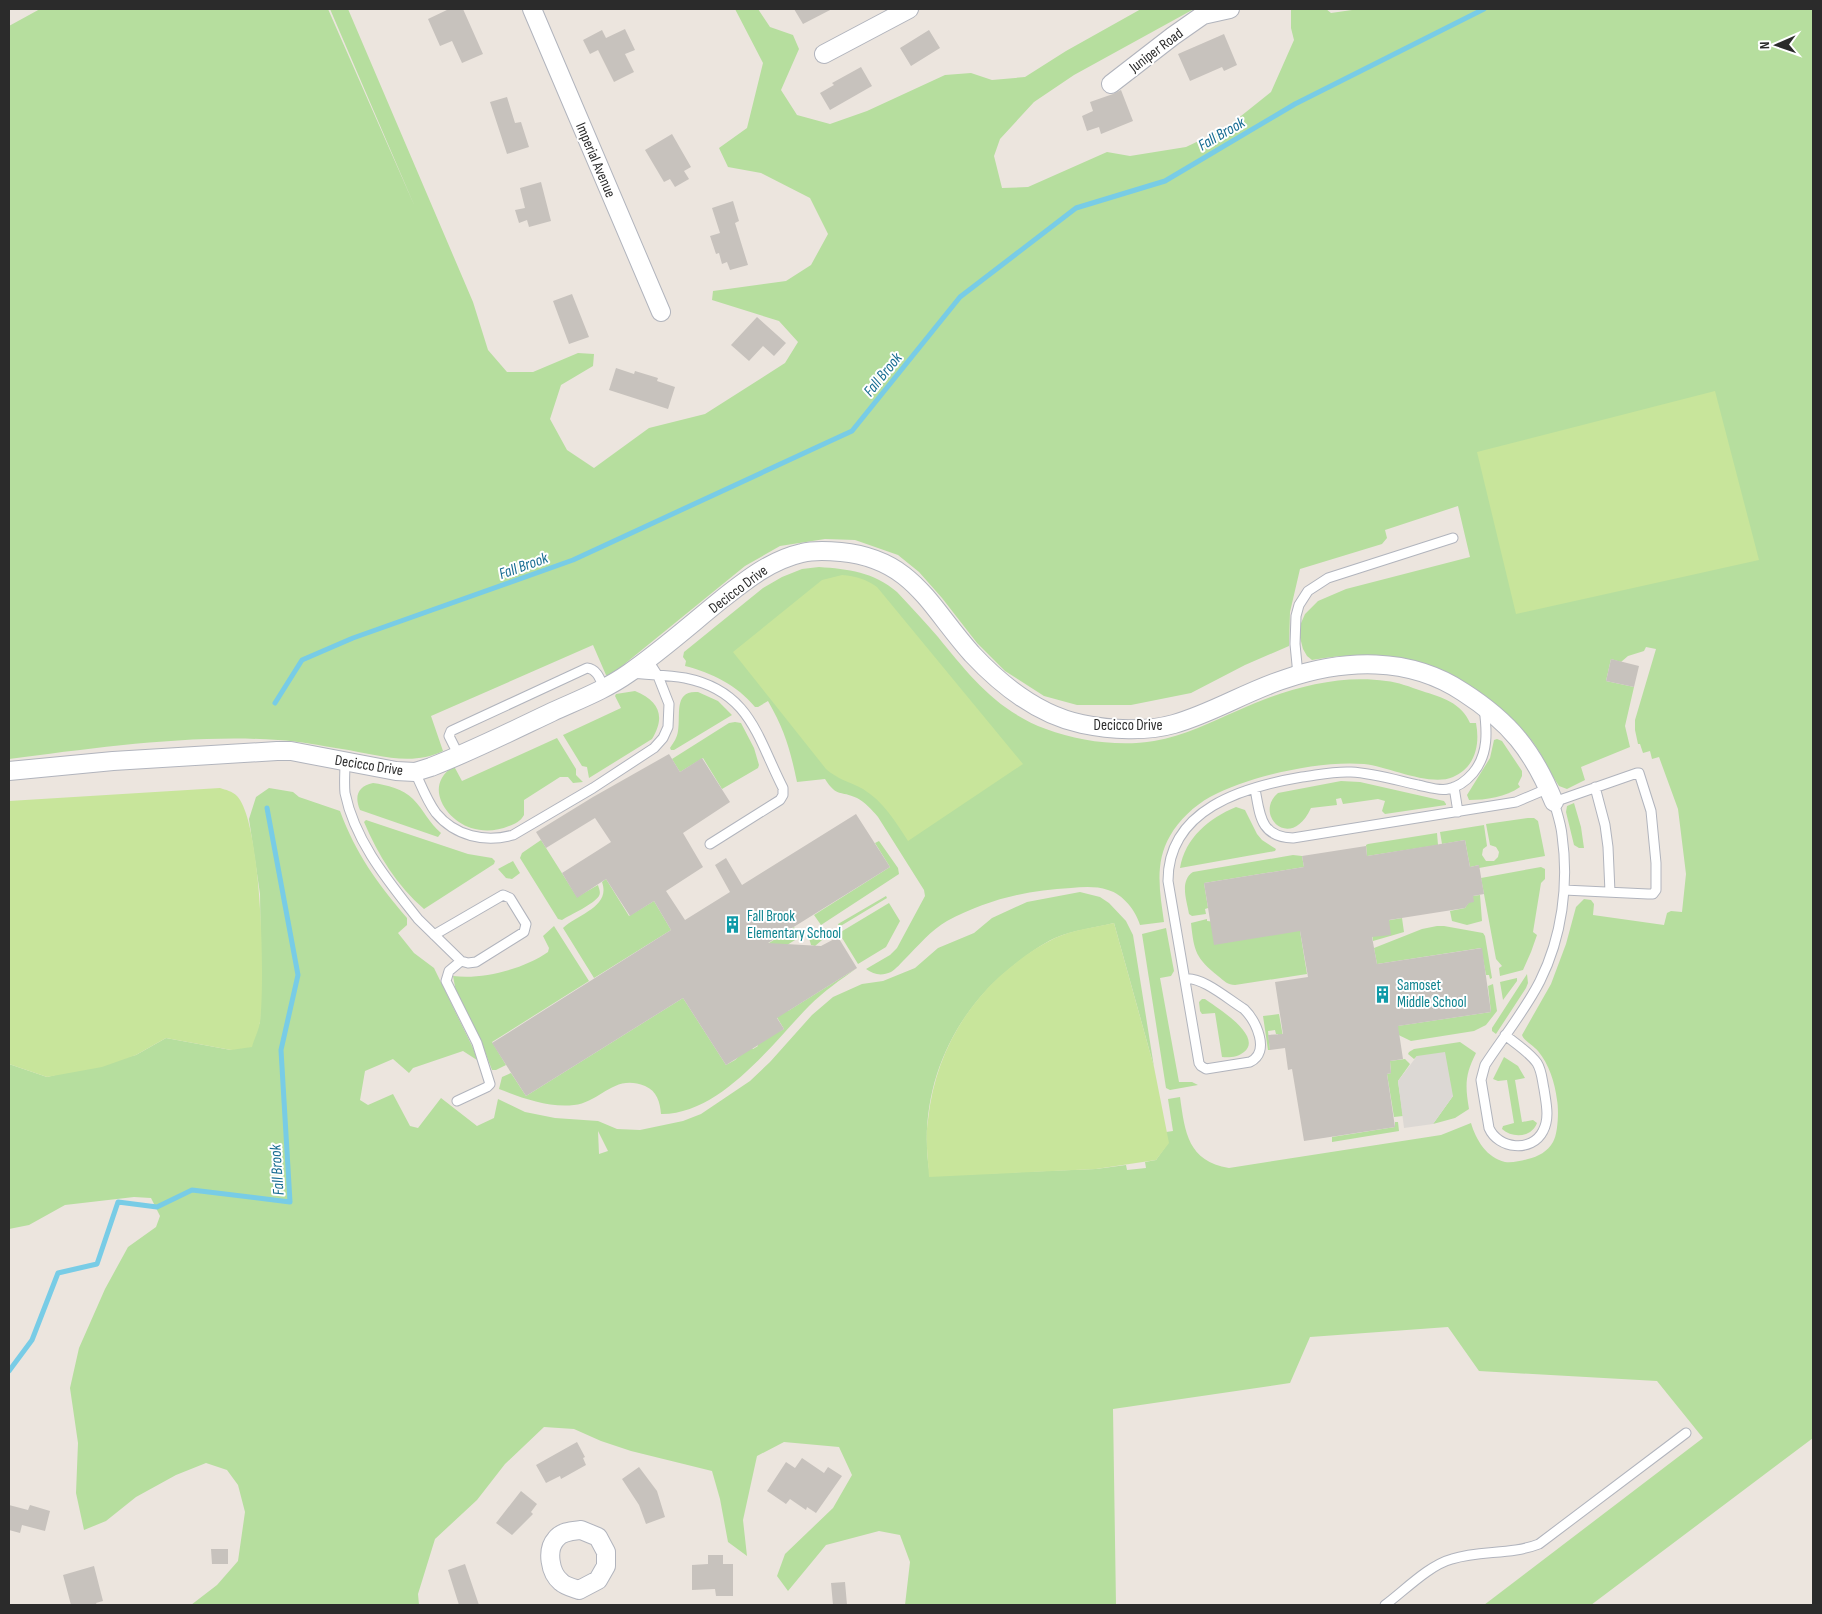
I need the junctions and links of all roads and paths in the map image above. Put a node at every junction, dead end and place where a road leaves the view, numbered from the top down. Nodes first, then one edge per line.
1 (532, 9) edge
2 (909, 9) edge
3 (1230, 9) edge
4 (824, 54) dead end
5 (1111, 84) dead end
6 (661, 312) dead end
7 (1453, 538) dead end
8 (647, 659) junction
9 (629, 673) junction
10 (1298, 675) junction
11 (658, 676) junction
12 (604, 688) junction
13 (1484, 705) junction
14 (459, 756) junction
15 (345, 762) junction
16 (9, 771) edge
17 (415, 772) junction
18 (1454, 787) junction
19 (1596, 787) junction
20 (1255, 788) junction
21 (1552, 795) junction
22 (1458, 812) junction
23 (710, 844) dead end
24 (1564, 890) junction
25 (1610, 892) junction
26 (434, 935) junction
27 (461, 961) junction
28 (1185, 979) junction
29 (1505, 1035) junction
30 (457, 1101) dead end
31 (1686, 1433) dead end
32 (1385, 1605) edge

1 - 6 street, Imperial Avenue
2 - 4 street
3 - 5 street, Juniper Road
7 - 10 lane
8 - 9 street, Decicco Drive
8 - 10 street, Decicco Drive
8 - 11 lane
9 - 11 lane
9 - 12 street, Decicco Drive
10 - 13 street, Decicco Drive
11 - 17 lane
11 - 23 lane
12 - 14 street, Decicco Drive
12 - 14 lane
13 - 18 lane
13 - 21 street, Decicco Drive
14 - 17 street, Decicco Drive
15 - 16 street, Decicco Drive
15 - 17 street, Decicco Drive
15 - 26 lane
18 - 20 lane
18 - 22 lane
19 - 21 lane
19 - 25 lane
19 - 25 lane
20 - 22 lane
20 - 28 lane
21 - 22 lane
21 - 24 lane
24 - 25 lane
24 - 29 lane
26 - 27 lane
26 - 27 lane
27 - 30 lane
28 - 28 lane
29 - 29 lane
31 - 32 lane

